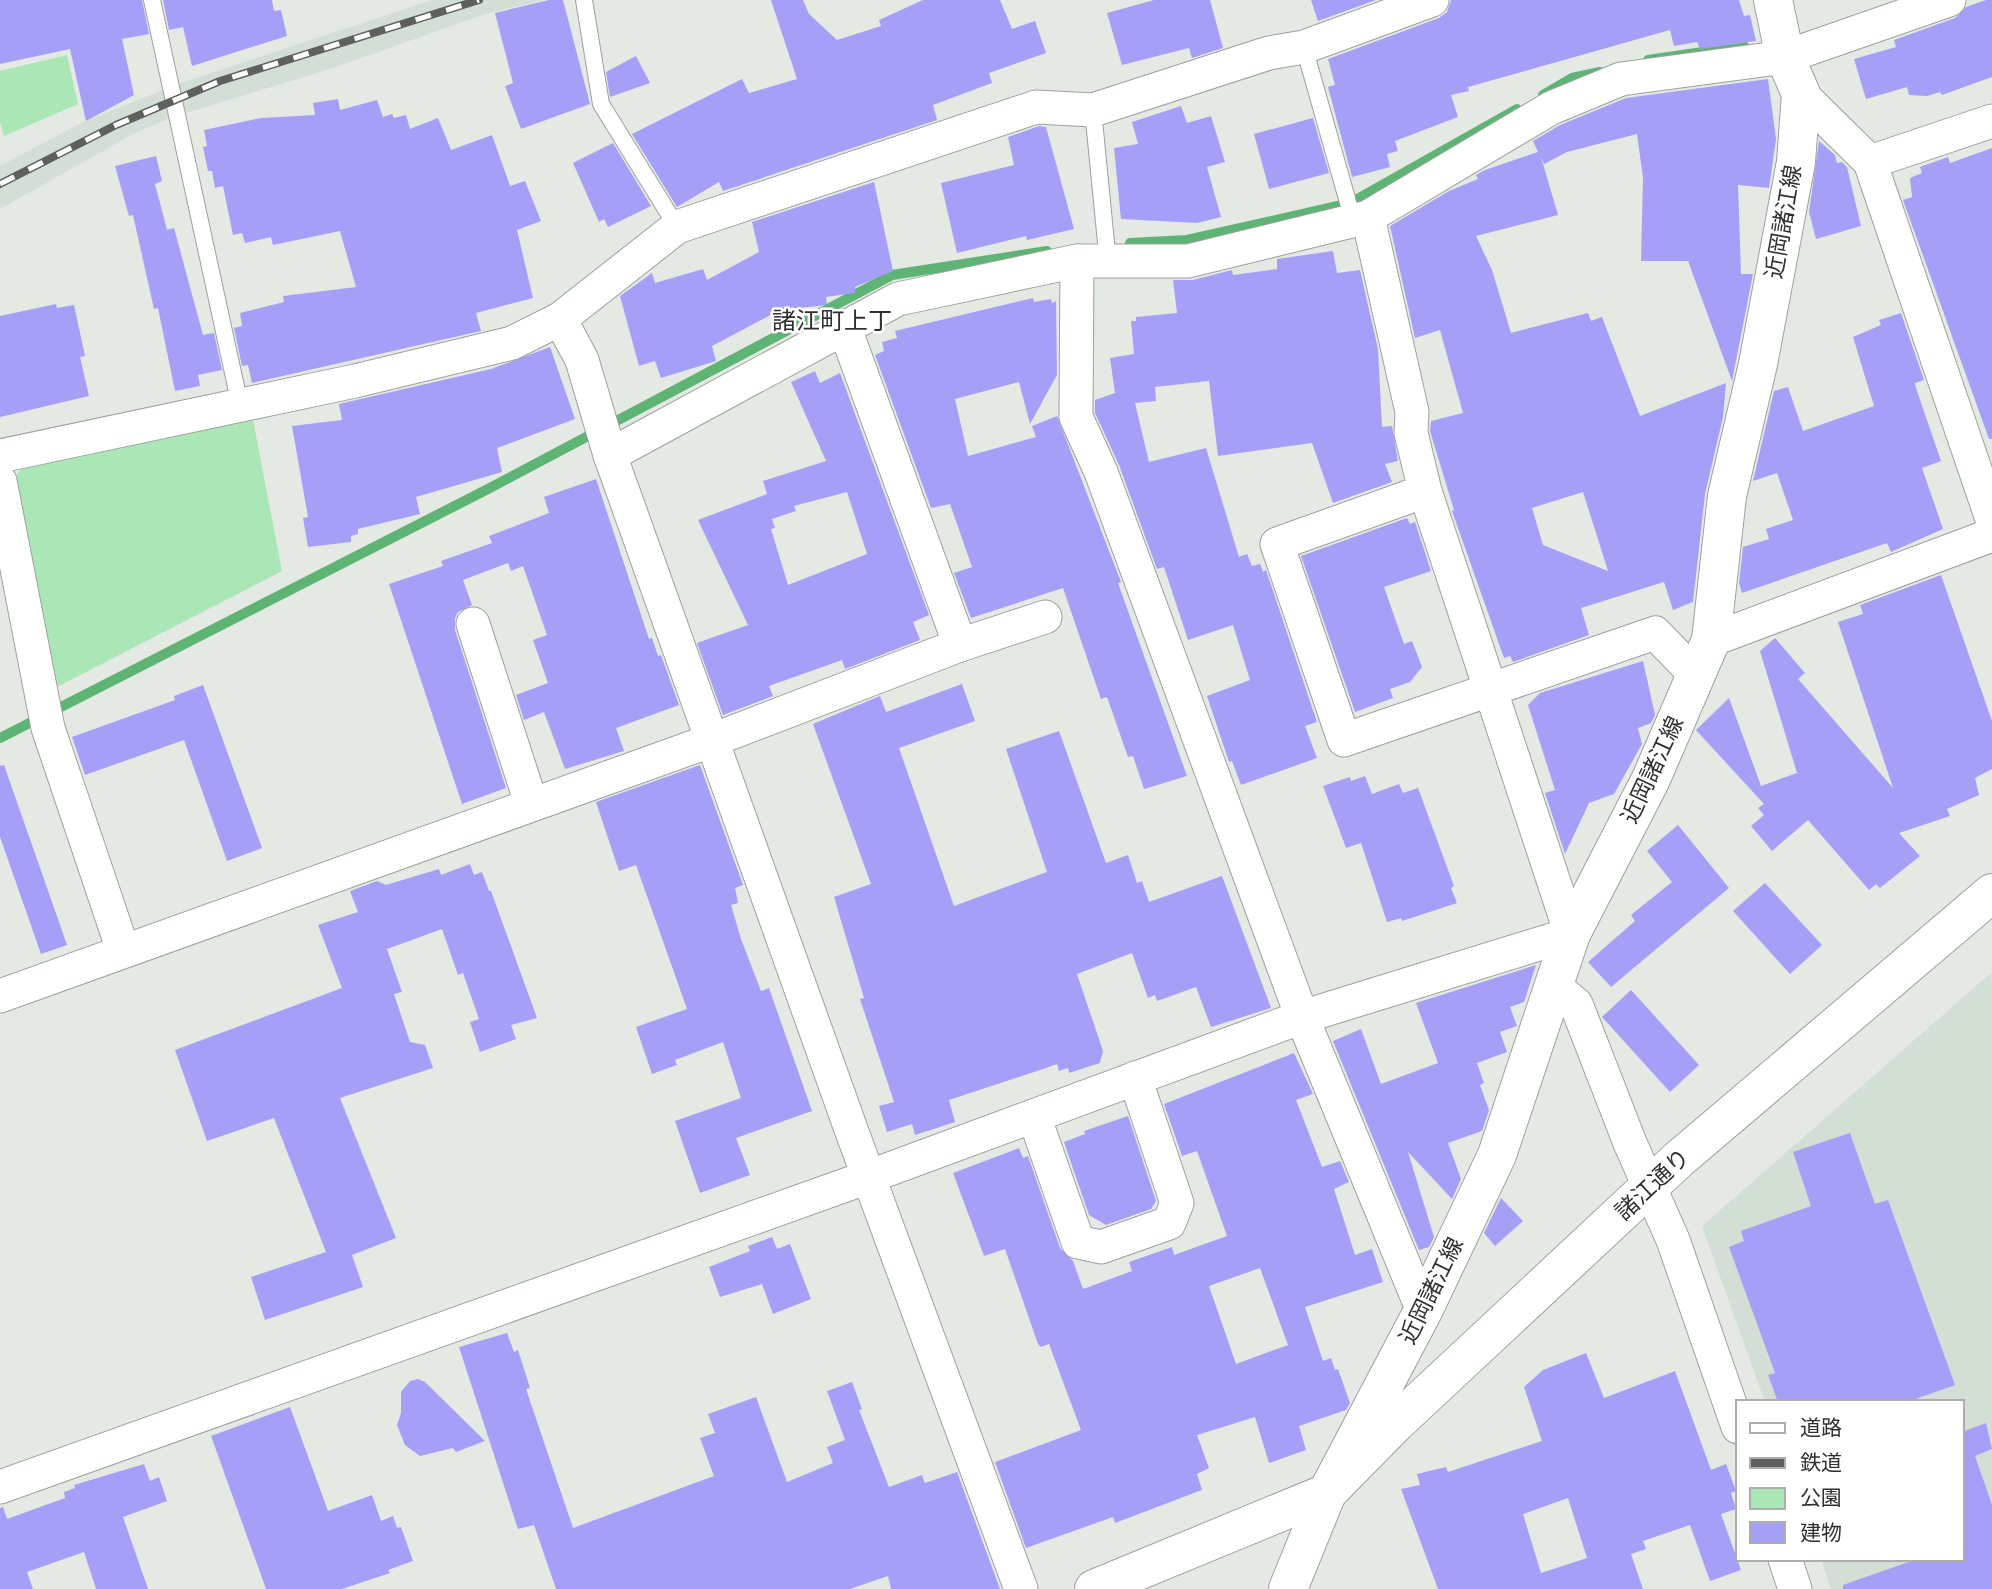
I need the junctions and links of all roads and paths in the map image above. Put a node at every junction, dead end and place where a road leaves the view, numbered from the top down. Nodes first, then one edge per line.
1 (152, 0) edge
2 (584, 0) edge
3 (1432, 0) edge
4 (1773, 0) edge
5 (1949, 0) edge
6 (1304, 47) junction
7 (1785, 57) junction
8 (1801, 93) junction
9 (1093, 110) junction
10 (1992, 121) edge
11 (1871, 162) junction
12 (1360, 218) junction
13 (677, 227) junction
14 (1092, 262) junction
15 (560, 319) junction
16 (844, 326) junction
17 (240, 405) junction
18 (610, 455) junction
19 (0, 456) edge
20 (0, 481) edge
21 (1425, 491) junction
22 (1992, 519) edge
23 (1992, 535) edge
24 (1045, 617) dead end
25 (473, 624) dead end
26 (1711, 640) junction
27 (960, 645) junction
28 (1696, 675) junction
29 (1491, 689) junction
30 (710, 741) junction
31 (531, 803) junction
32 (1992, 893) edge
33 (1571, 934) junction
34 (123, 950) junction
35 (1554, 986) junction
36 (0, 996) edge
37 (1302, 1017) junction
38 (1135, 1078) junction
39 (1034, 1116) junction
40 (868, 1177) junction
41 (1650, 1187) junction
42 (1423, 1311) junction
43 (1736, 1421) edge
44 (0, 1487) edge
45 (1327, 1493) junction
46 (1020, 1589) edge
47 (1094, 1589) edge
48 (1288, 1589) edge

1 - 17 lane
2 - 13 lane
3 - 6 street
4 - 7 main road, 近岡諸江線
5 - 7 street
6 - 9 street
6 - 12 lane
7 - 8 main road, 近岡諸江線
7 - 12 street
8 - 11 street
8 - 26 main road, 近岡諸江線
9 - 13 street
9 - 14 lane
10 - 11 street
11 - 22 street
12 - 14 street
12 - 21 street
13 - 15 street
14 - 16 street
14 - 37 street
15 - 17 street
15 - 18 street
16 - 18 street
16 - 27 street
17 - 19 street
18 - 30 street
20 - 34 street
21 - 29 street
21 - 29 street
23 - 26 street
24 - 27 street
25 - 31 street
26 - 28 main road, 近岡諸江線
27 - 30 street
28 - 29 street
28 - 33 main road, 近岡諸江線
29 - 33 street
30 - 31 street
30 - 40 street
31 - 34 street
32 - 41 main road, 諸江通り
33 - 35 main road, 近岡諸江線
33 - 37 street
34 - 36 street
35 - 41 street
35 - 42 main road, 近岡諸江線
37 - 38 street
37 - 42 street
38 - 39 street
38 - 39 street
39 - 40 street
40 - 44 street
40 - 46 street
41 - 43 street
41 - 45 main road, 諸江通り
42 - 45 main road, 近岡諸江線
45 - 47 main road
45 - 48 main road, 近岡諸江線

